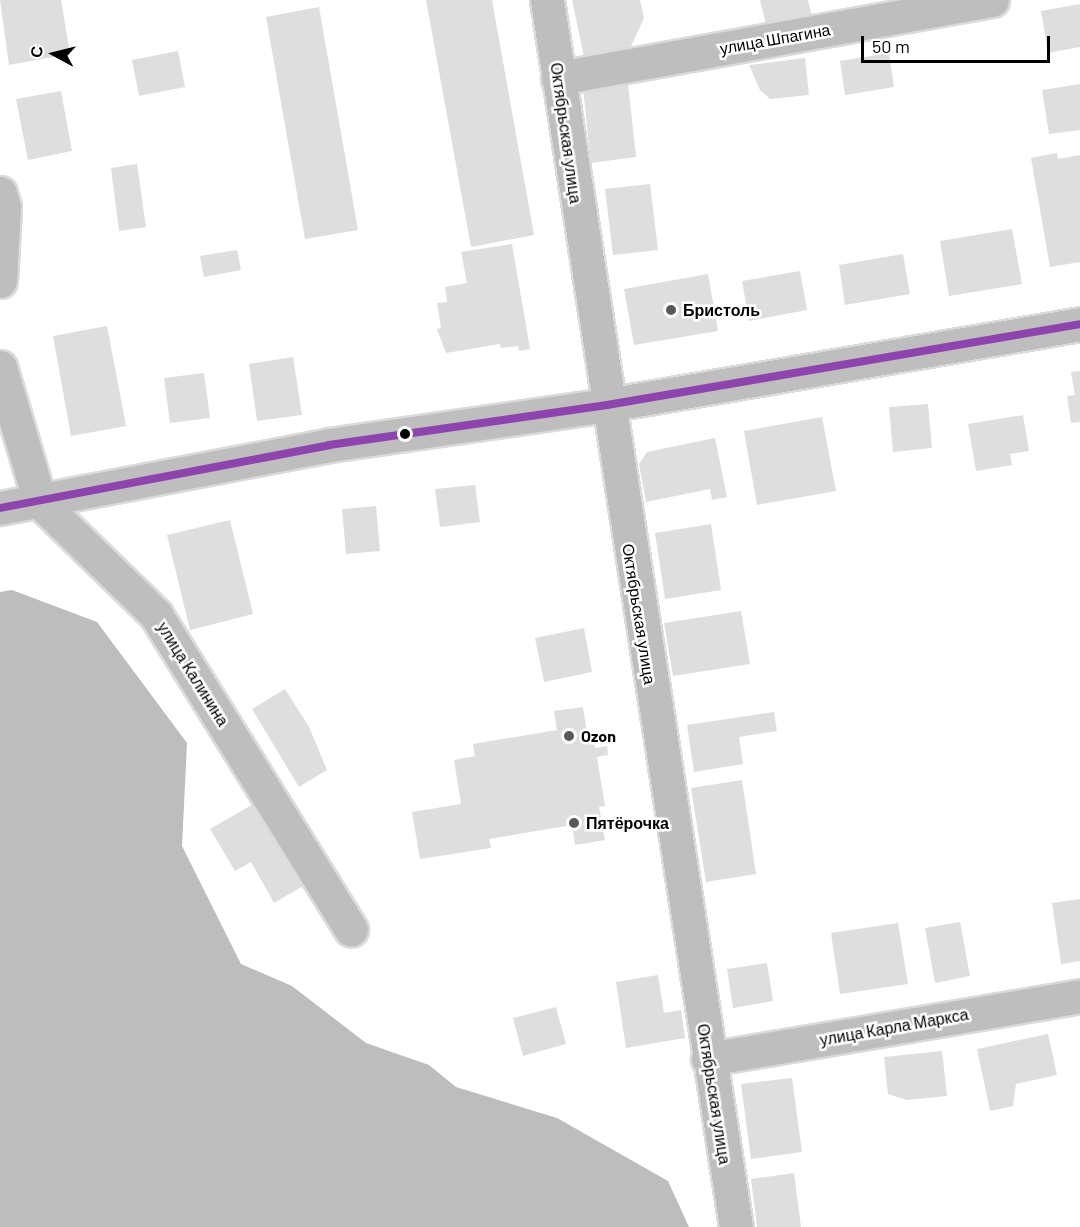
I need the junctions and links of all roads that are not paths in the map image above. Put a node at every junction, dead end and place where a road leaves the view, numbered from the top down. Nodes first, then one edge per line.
1 (547, 0) edge
2 (992, 0) edge
3 (558, 78) junction
4 (0, 193) edge
5 (0, 281) edge
6 (1080, 324) edge
7 (0, 367) edge
8 (607, 405) junction
9 (40, 502) junction
10 (0, 508) edge
11 (351, 930) dead end
12 (1080, 996) edge
13 (708, 1059) junction
14 (736, 1227) edge

1 - 3 street, Октябрьская улица
2 - 3 street, улица Шпагина
3 - 8 street, Октябрьская улица
4 - 5 street
6 - 8 street
7 - 9 street, улица Калинина
8 - 9 street
8 - 13 street, Октябрьская улица
9 - 10 street
9 - 11 street, улица Калинина
12 - 13 street, улица Карла Маркса
13 - 14 street, Октябрьская улица

